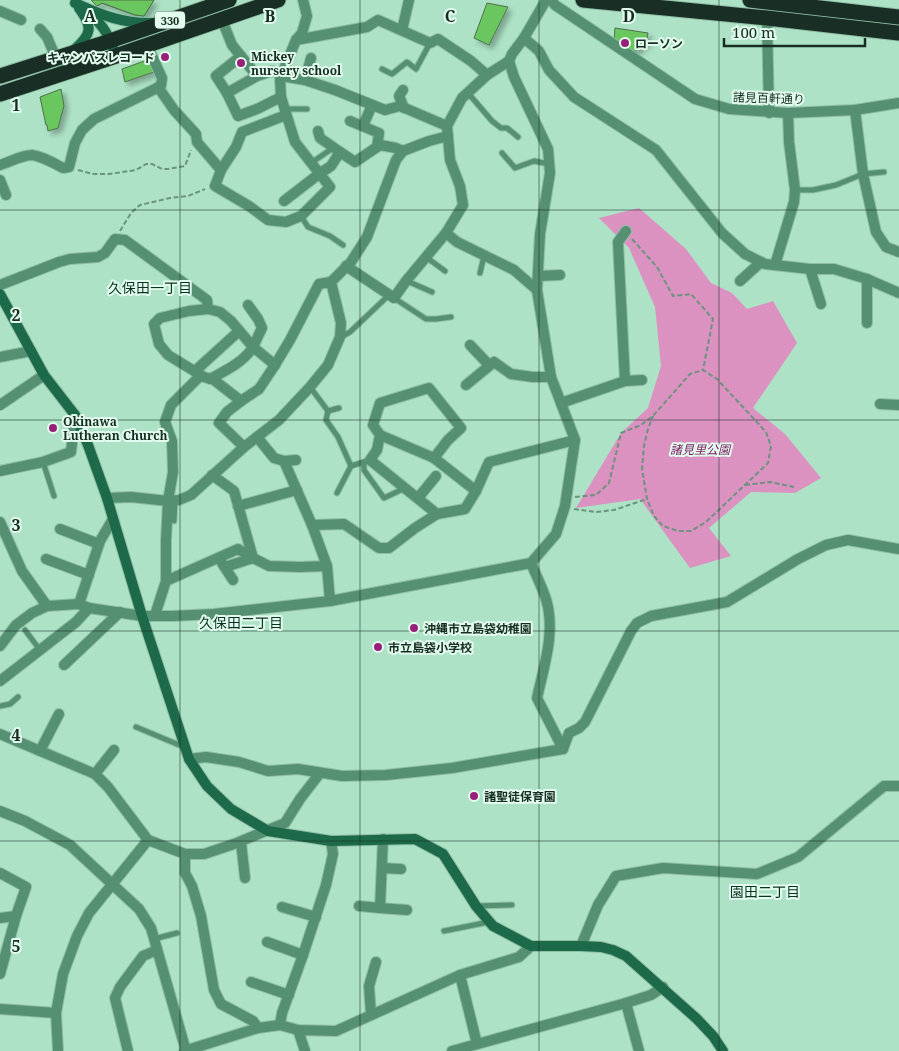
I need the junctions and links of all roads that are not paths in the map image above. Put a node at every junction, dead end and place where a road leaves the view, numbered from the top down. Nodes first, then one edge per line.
1 (229, 0) edge
2 (278, 0) edge
3 (303, 0) edge
4 (409, 0) edge
5 (546, 0) edge
6 (551, 0) edge
7 (583, 0) edge
8 (759, 0) edge
9 (602, 1) edge
10 (72, 2) edge
11 (0, 12) edge
12 (767, 18) junction
13 (899, 18) edge
14 (20, 20) dead end
15 (222, 20) junction
16 (162, 23) junction
17 (40, 30) dead end
18 (402, 30) junction
19 (899, 33) edge
20 (524, 38) junction
21 (111, 40) junction
22 (296, 40) junction
23 (430, 43) junction
24 (147, 45) junction
25 (62, 56) junction
26 (116, 56) junction
27 (241, 56) junction
28 (311, 58) dead end
29 (509, 60) junction
30 (382, 69) dead end
31 (283, 74) junction
32 (487, 75) junction
33 (0, 76) edge
34 (257, 76) junction
35 (305, 80) junction
36 (158, 87) junction
37 (403, 90) dead end
38 (227, 92) junction
39 (468, 93) junction
40 (0, 94) edge
41 (281, 97) junction
42 (899, 103) edge
43 (372, 105) junction
44 (404, 108) junction
45 (306, 109) dead end
46 (855, 110) junction
47 (285, 112) junction
48 (769, 113) junction
49 (788, 113) junction
50 (350, 121) dead end
51 (363, 126) junction
52 (318, 131) dead end
53 (448, 131) junction
54 (518, 137) dead end
55 (377, 147) junction
56 (337, 150) junction
57 (403, 151) junction
58 (502, 153) dead end
59 (311, 163) junction
60 (549, 164) junction
61 (0, 165) edge
62 (221, 170) junction
63 (884, 172) dead end
64 (319, 174) junction
65 (863, 174) junction
66 (0, 180) edge
67 (795, 190) junction
68 (6, 195) dead end
69 (284, 201) dead end
70 (301, 216) junction
71 (626, 231) road end
72 (446, 233) junction
73 (343, 245) dead end
74 (899, 252) edge
75 (484, 256) junction
76 (426, 257) junction
77 (761, 262) junction
78 (346, 266) junction
79 (775, 266) junction
80 (810, 269) junction
81 (445, 271) dead end
82 (480, 273) dead end
83 (560, 274) dead end
84 (538, 276) junction
85 (867, 279) junction
86 (740, 280) dead end
87 (406, 281) junction
88 (331, 282) junction
89 (0, 285) edge
90 (537, 290) junction
91 (432, 292) dead end
92 (899, 293) edge
93 (0, 294) edge
94 (392, 296) junction
95 (821, 304) dead end
96 (248, 305) dead end
97 (208, 309) junction
98 (451, 317) dead end
99 (867, 323) dead end
100 (239, 331) junction
101 (340, 337) junction
102 (470, 345) dead end
103 (253, 347) junction
104 (31, 351) junction
105 (0, 357) edge
106 (275, 365) junction
107 (489, 365) junction
108 (198, 373) junction
109 (44, 375) junction
110 (550, 377) junction
111 (210, 379) junction
112 (625, 380) junction
113 (642, 380) dead end
114 (466, 385) dead end
115 (310, 387) junction
116 (241, 401) junction
117 (1, 403) edge
118 (561, 403) junction
119 (880, 404) dead end
120 (899, 405) edge
121 (339, 408) dead end
122 (328, 411) junction
123 (75, 414) junction
124 (380, 435) junction
125 (257, 437) junction
126 (575, 440) junction
127 (400, 443) junction
128 (244, 447) junction
129 (377, 450) junction
130 (434, 458) junction
131 (296, 460) dead end
132 (284, 461) junction
133 (367, 461) junction
134 (44, 462) junction
135 (351, 466) junction
136 (0, 471) edge
137 (212, 475) junction
138 (436, 476) dead end
139 (405, 488) junction
140 (297, 490) junction
141 (476, 491) junction
142 (337, 493) dead end
143 (54, 496) dead end
144 (107, 498) junction
145 (418, 498) junction
146 (171, 501) junction
147 (238, 506) junction
148 (437, 514) junction
149 (113, 519) junction
150 (174, 521) dead end
151 (0, 522) edge
152 (312, 525) junction
153 (60, 529) dead end
154 (99, 544) junction
155 (899, 549) edge
156 (253, 558) junction
157 (46, 559) dead end
158 (222, 562) junction
159 (531, 563) junction
160 (327, 566) junction
161 (89, 575) junction
162 (233, 580) dead end
163 (166, 581) junction
164 (330, 601) junction
165 (47, 606) junction
166 (84, 606) junction
167 (120, 612) junction
168 (155, 615) junction
169 (142, 616) junction
170 (25, 630) dead end
171 (0, 646) edge
172 (40, 650) junction
173 (64, 665) dead end
174 (0, 681) edge
175 (18, 697) dead end
176 (0, 706) edge
177 (59, 714) dead end
178 (136, 727) dead end
179 (0, 734) edge
180 (185, 747) junction
181 (563, 749) junction
182 (114, 750) dead end
183 (40, 751) junction
184 (189, 759) junction
185 (320, 773) junction
186 (95, 774) junction
187 (899, 786) edge
188 (0, 811) edge
189 (268, 831) junction
190 (383, 839) junction
191 (148, 840) junction
192 (331, 841) junction
193 (241, 842) junction
194 (185, 854) junction
195 (382, 868) junction
196 (401, 870) dead end
197 (0, 873) edge
198 (245, 878) dead end
199 (113, 884) junction
200 (512, 905) dead end
201 (359, 906) dead end
202 (476, 906) junction
203 (282, 907) dead end
204 (380, 908) junction
205 (407, 910) dead end
206 (16, 916) junction
207 (316, 917) junction
208 (0, 918) edge
209 (489, 922) junction
210 (444, 931) dead end
211 (177, 933) dead end
212 (154, 939) junction
213 (267, 942) dead end
214 (531, 946) junction
215 (581, 946) junction
216 (157, 950) junction
217 (303, 955) junction
218 (376, 962) dead end
219 (0, 974) edge
220 (460, 975) junction
221 (251, 982) dead end
222 (663, 987) junction
223 (289, 995) junction
224 (626, 1003) junction
225 (0, 1009) edge
226 (56, 1013) junction
227 (371, 1015) junction
228 (280, 1025) junction
229 (258, 1028) junction
230 (298, 1030) junction
231 (477, 1044) junction
232 (58, 1051) edge
233 (128, 1051) edge
234 (185, 1051) edge
235 (305, 1051) edge
236 (452, 1051) edge
237 (639, 1051) edge
238 (723, 1051) edge

1 - 16 highway, 330
2 - 15 highway, 330
3 - 22 street
4 - 18 street
5 - 20 street
6 - 48 street, 諸見百軒通り
7 - 9 highway
8 - 13 highway
9 - 12 highway
10 - 16 street
10 - 21 street
10 - 25 street
11 - 14 street
12 - 19 highway
12 - 48 street
15 - 24 highway, 330
15 - 27 street
16 - 21 highway, 330
17 - 25 street
18 - 22 street
18 - 23 street
20 - 29 street
20 - 77 street
21 - 25 highway, 330
21 - 26 street
22 - 31 street
23 - 30 lane
23 - 32 street
24 - 26 highway, 330
24 - 36 street
25 - 33 highway, 330
26 - 40 highway, 330
27 - 34 street
27 - 38 street
28 - 35 street
29 - 32 street
29 - 60 street
31 - 34 street
31 - 35 street
31 - 41 street
32 - 39 street
34 - 38 street
35 - 43 street
36 - 61 street
36 - 62 street
37 - 44 street
38 - 41 street
39 - 53 street
39 - 54 lane
41 - 47 street
42 - 46 street, 諸見百軒通り
43 - 44 street
43 - 51 street
44 - 53 street
45 - 47 lane
46 - 49 street, 諸見百軒通り
46 - 65 street
47 - 59 street
47 - 62 street
48 - 49 street, 諸見百軒通り
49 - 67 street
50 - 51 street
51 - 55 street
52 - 56 street
53 - 57 street
53 - 72 street
55 - 56 street
55 - 57 street
56 - 59 lane
56 - 64 street
57 - 78 street
58 - 60 lane
59 - 64 street
60 - 84 street
62 - 70 street
63 - 65 lane
64 - 69 street
64 - 70 street
65 - 67 lane
65 - 74 street
66 - 68 street
67 - 79 street
70 - 73 lane
71 - 112 street
72 - 75 street
72 - 76 street
75 - 82 lane
75 - 90 street
76 - 81 lane
76 - 87 street
77 - 79 street
77 - 86 street
78 - 88 street
78 - 94 street
79 - 80 street
80 - 85 street
80 - 95 street
83 - 84 street
84 - 90 street
85 - 92 street
85 - 99 street
87 - 91 lane
87 - 94 street
88 - 101 street
88 - 106 street
89 - 97 street
90 - 110 street
93 - 104 street
94 - 98 lane
94 - 101 lane
96 - 103 street
97 - 100 street
97 - 108 street
100 - 103 street
100 - 108 street
101 - 115 street
102 - 107 street
103 - 106 street
103 - 111 street
104 - 105 street
104 - 109 street
106 - 116 street
107 - 110 street
107 - 114 street
108 - 111 street
108 - 146 street
109 - 117 street
109 - 123 street
110 - 118 street
111 - 116 street
112 - 113 street
112 - 118 street
115 - 122 lane
115 - 125 street
116 - 128 street
118 - 126 street
119 - 120 street
121 - 122 lane
122 - 135 lane
123 - 134 street
123 - 144 street
124 - 127 street
124 - 129 street
124 - 130 street
125 - 128 street
125 - 132 street
126 - 141 street
126 - 159 street
127 - 129 street
127 - 130 street
128 - 137 street
129 - 133 street
130 - 141 street
131 - 132 street
132 - 140 street
133 - 135 lane
133 - 139 street
133 - 139 lane
134 - 136 street
134 - 143 lane
135 - 142 lane
137 - 146 street
137 - 147 street
138 - 145 street
139 - 145 street
140 - 147 street
140 - 152 street
141 - 148 street
144 - 146 street
144 - 149 street
145 - 148 street
146 - 150 lane
146 - 163 street
147 - 156 street
148 - 152 street
149 - 154 street
149 - 169 street
151 - 165 street
152 - 160 street
153 - 154 street
154 - 161 street
155 - 181 street
156 - 158 street
156 - 160 street
157 - 161 street
158 - 162 street
158 - 163 street
159 - 164 street
159 - 181 street
160 - 164 street
161 - 166 street
163 - 168 street
164 - 168 street
165 - 166 street
165 - 171 street
166 - 167 street
166 - 172 street
167 - 169 street
167 - 173 street
168 - 169 street
169 - 180 street
170 - 172 lane
172 - 174 street
175 - 176 lane
177 - 183 street
178 - 180 lane
179 - 183 street
180 - 184 street
181 - 185 street
182 - 186 street
183 - 186 street
184 - 185 street
184 - 189 street
185 - 189 street
186 - 191 street
187 - 215 street
188 - 199 street
189 - 192 street
189 - 193 street
190 - 192 street
190 - 195 street
190 - 202 street
191 - 194 street
191 - 199 street
192 - 207 street
193 - 194 street
193 - 198 street
194 - 229 street
195 - 196 street
195 - 204 street
197 - 206 street
199 - 212 street
199 - 226 street
200 - 202 lane
201 - 204 street
202 - 209 street
203 - 207 street
204 - 205 street
206 - 208 street
206 - 219 street
207 - 217 street
209 - 210 lane
209 - 214 street
211 - 212 lane
212 - 216 street
213 - 217 street
214 - 215 street
214 - 220 street
215 - 222 street
216 - 233 street
216 - 234 street
217 - 223 street
218 - 227 street
220 - 227 street
220 - 231 street
221 - 223 street
222 - 224 street
222 - 238 street
223 - 228 street
224 - 231 street
224 - 237 street
225 - 226 street
226 - 232 street
227 - 230 street
228 - 229 street
228 - 230 street
229 - 234 street
230 - 235 street
231 - 236 street

